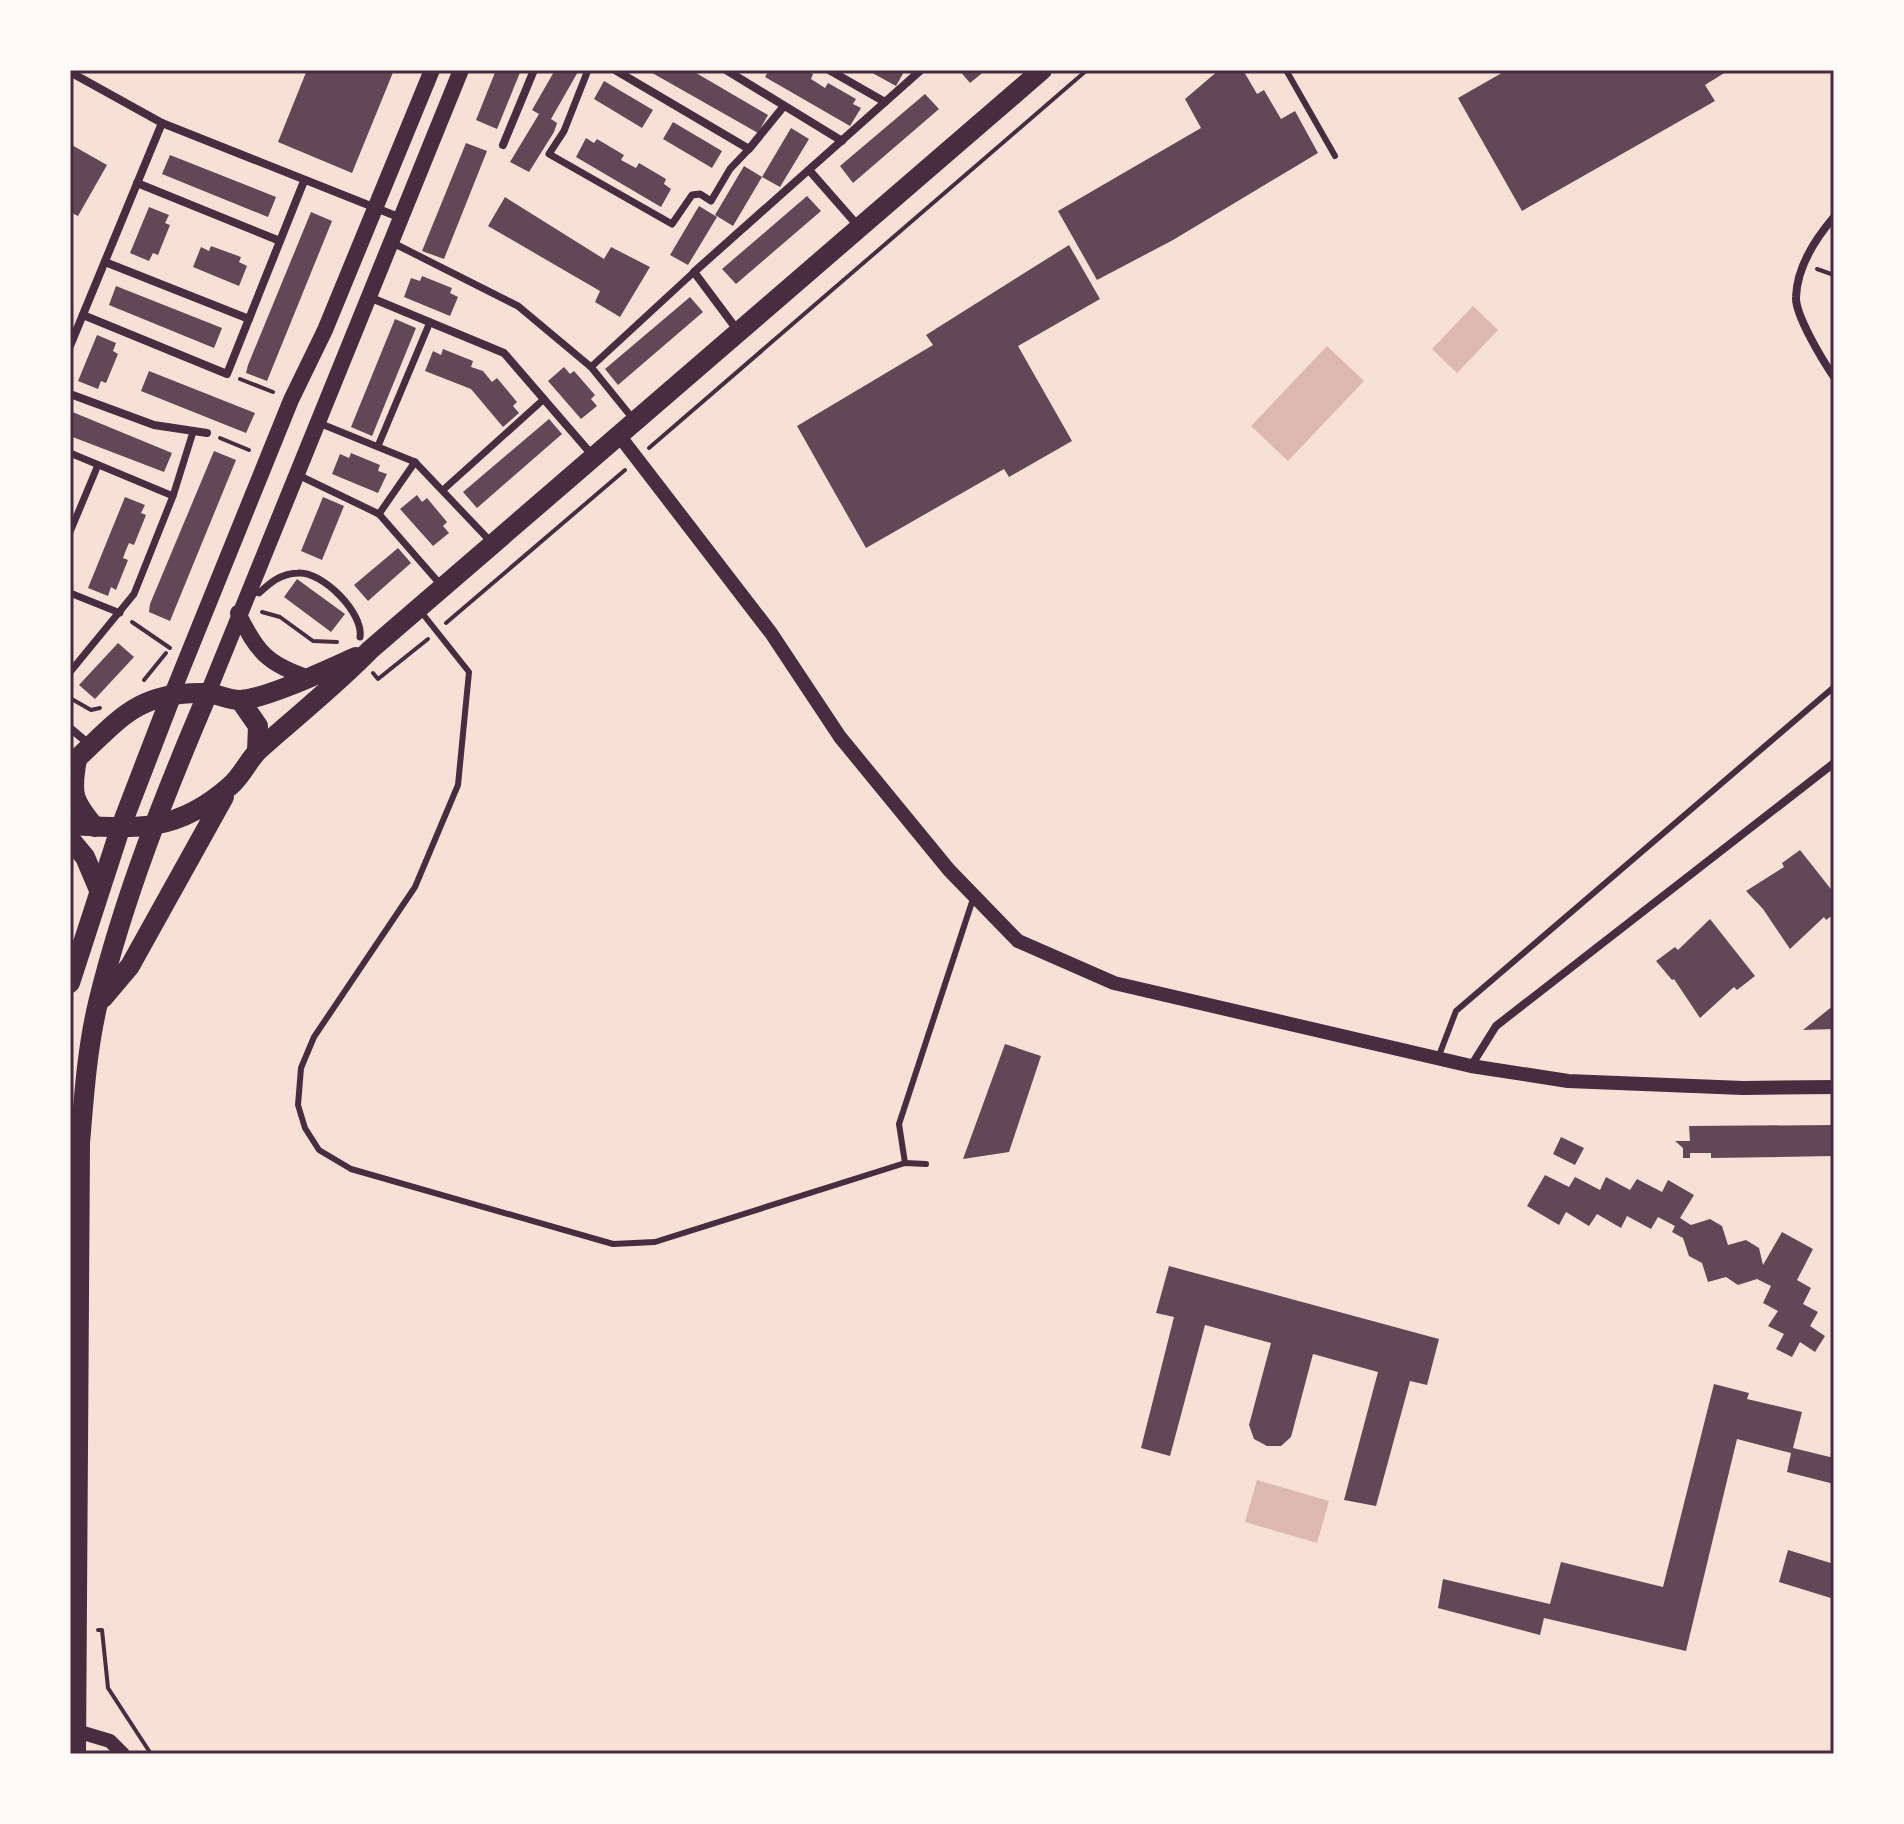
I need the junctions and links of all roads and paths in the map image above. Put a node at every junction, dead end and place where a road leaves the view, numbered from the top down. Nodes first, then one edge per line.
1 (432, 70) edge
2 (461, 70) edge
3 (534, 70) edge
4 (588, 70) edge
5 (615, 70) edge
6 (829, 70) edge
7 (921, 70) edge
8 (1042, 70) edge
9 (1087, 70) edge
10 (1286, 70) edge
11 (70, 72) edge
12 (732, 72) edge
13 (885, 102) junction
14 (784, 106) junction
15 (162, 123) junction
16 (842, 141) junction
17 (503, 145) dead end
18 (749, 149) junction
19 (1335, 156) dead end
20 (809, 170) junction
21 (304, 181) junction
22 (137, 183) junction
23 (374, 208) junction
24 (1834, 217) edge
25 (401, 218) junction
26 (859, 228) junction
27 (280, 241) junction
28 (391, 243) junction
29 (105, 262) junction
30 (694, 272) junction
31 (368, 297) junction
32 (83, 315) junction
33 (249, 319) junction
34 (430, 322) junction
35 (738, 331) junction
36 (70, 346) edge
37 (591, 367) junction
38 (227, 374) junction
39 (1834, 377) edge
40 (70, 394) edge
41 (544, 399) junction
42 (291, 400) junction
43 (634, 420) junction
44 (317, 423) junction
45 (193, 432) junction
46 (207, 433) joint
47 (618, 434) junction
48 (378, 446) junction
49 (70, 453) edge
50 (593, 456) junction
51 (267, 458) junction
52 (638, 458) junction
53 (415, 462) junction
54 (98, 465) junction
55 (296, 474) junction
56 (443, 490) junction
57 (173, 496) junction
58 (379, 514) junction
59 (70, 532) edge
60 (493, 544) junction
61 (444, 588) junction
62 (248, 589) junction
63 (70, 593) edge
64 (419, 610) junction
65 (120, 613) junction
66 (238, 613) junction
67 (437, 631) junction
68 (365, 644) junction
69 (170, 648) dead end
70 (396, 668) dead end
71 (70, 672) edge
72 (309, 678) junction
73 (1834, 687) edge
74 (208, 693) junction
75 (172, 694) junction
76 (240, 700) junction
77 (70, 728) edge
78 (257, 751) junction
79 (79, 756) edge
80 (1834, 763) edge
81 (231, 784) junction
82 (70, 825) edge
83 (95, 827) junction
84 (151, 827) junction
85 (120, 829) junction
86 (70, 839) edge
87 (99, 890) junction
88 (974, 896) junction
89 (70, 983) edge
90 (98, 1004) junction
91 (1438, 1058) junction
92 (1471, 1066) junction
93 (1834, 1087) edge
94 (905, 1163) junction
95 (926, 1164) dead end
96 (77, 1629) junction
97 (73, 1729) edge
98 (76, 1754) edge
99 (123, 1754) edge
100 (151, 1754) edge

1 - 23 main road
2 - 25 main road
3 - 17 street
4 - 18 street
5 - 18 street
6 - 13 street
7 - 13 street
8 - 26 main road
9 - 52 path
10 - 19 lane
11 - 15 street
12 - 14 street
13 - 16 street
14 - 16 street
14 - 18 street
15 - 21 street
15 - 22 street
16 - 20 street
20 - 26 street
20 - 30 street
21 - 23 street
21 - 27 street
22 - 27 street
22 - 29 street
23 - 25 street
23 - 42 main road
24 - 39 street
25 - 28 main road
26 - 35 main road
27 - 33 street
28 - 31 main road
28 - 37 street
29 - 32 street
29 - 33 street
30 - 35 street
30 - 37 street
31 - 34 street
31 - 44 main road
32 - 36 street
32 - 38 street
33 - 38 street
34 - 41 street
34 - 48 street
35 - 43 main road
37 - 43 street
38 - 42 path
40 - 45 street
41 - 50 street
41 - 56 street
42 - 51 main road
43 - 47 main road
44 - 48 street
44 - 55 main road
45 - 46 street
45 - 57 street
46 - 51 path
47 - 50 main road
47 - 52 street
48 - 53 street
49 - 54 street
50 - 60 main road
51 - 75 main road
52 - 67 path
52 - 88 street
53 - 56 street
53 - 58 street
54 - 57 street
54 - 59 street
55 - 58 street
55 - 62 main road
56 - 60 street
57 - 65 street
58 - 61 street
60 - 61 main road
61 - 64 main road
62 - 66 main road
62 - 68 street
63 - 65 street
64 - 67 lane
64 - 68 main road
65 - 69 path
65 - 71 street
66 - 72 main road
66 - 74 main road
67 - 70 path
67 - 94 lane
68 - 72 main road
68 - 78 main road
72 - 76 main road
73 - 91 lane
74 - 75 main road
74 - 76 main road
74 - 84 main road
75 - 79 main road
75 - 85 main road
76 - 78 main road
77 - 79 street
78 - 81 main road
79 - 83 main road
80 - 92 street
81 - 84 main road
81 - 90 main road
82 - 83 main road
83 - 85 main road
84 - 85 main road
84 - 90 main road
85 - 87 main road
86 - 87 main road
87 - 89 main road
88 - 91 street
88 - 94 lane
90 - 96 main road
91 - 92 street
92 - 93 street
94 - 95 lane
96 - 97 main road
96 - 100 path
97 - 98 main road
97 - 99 street

